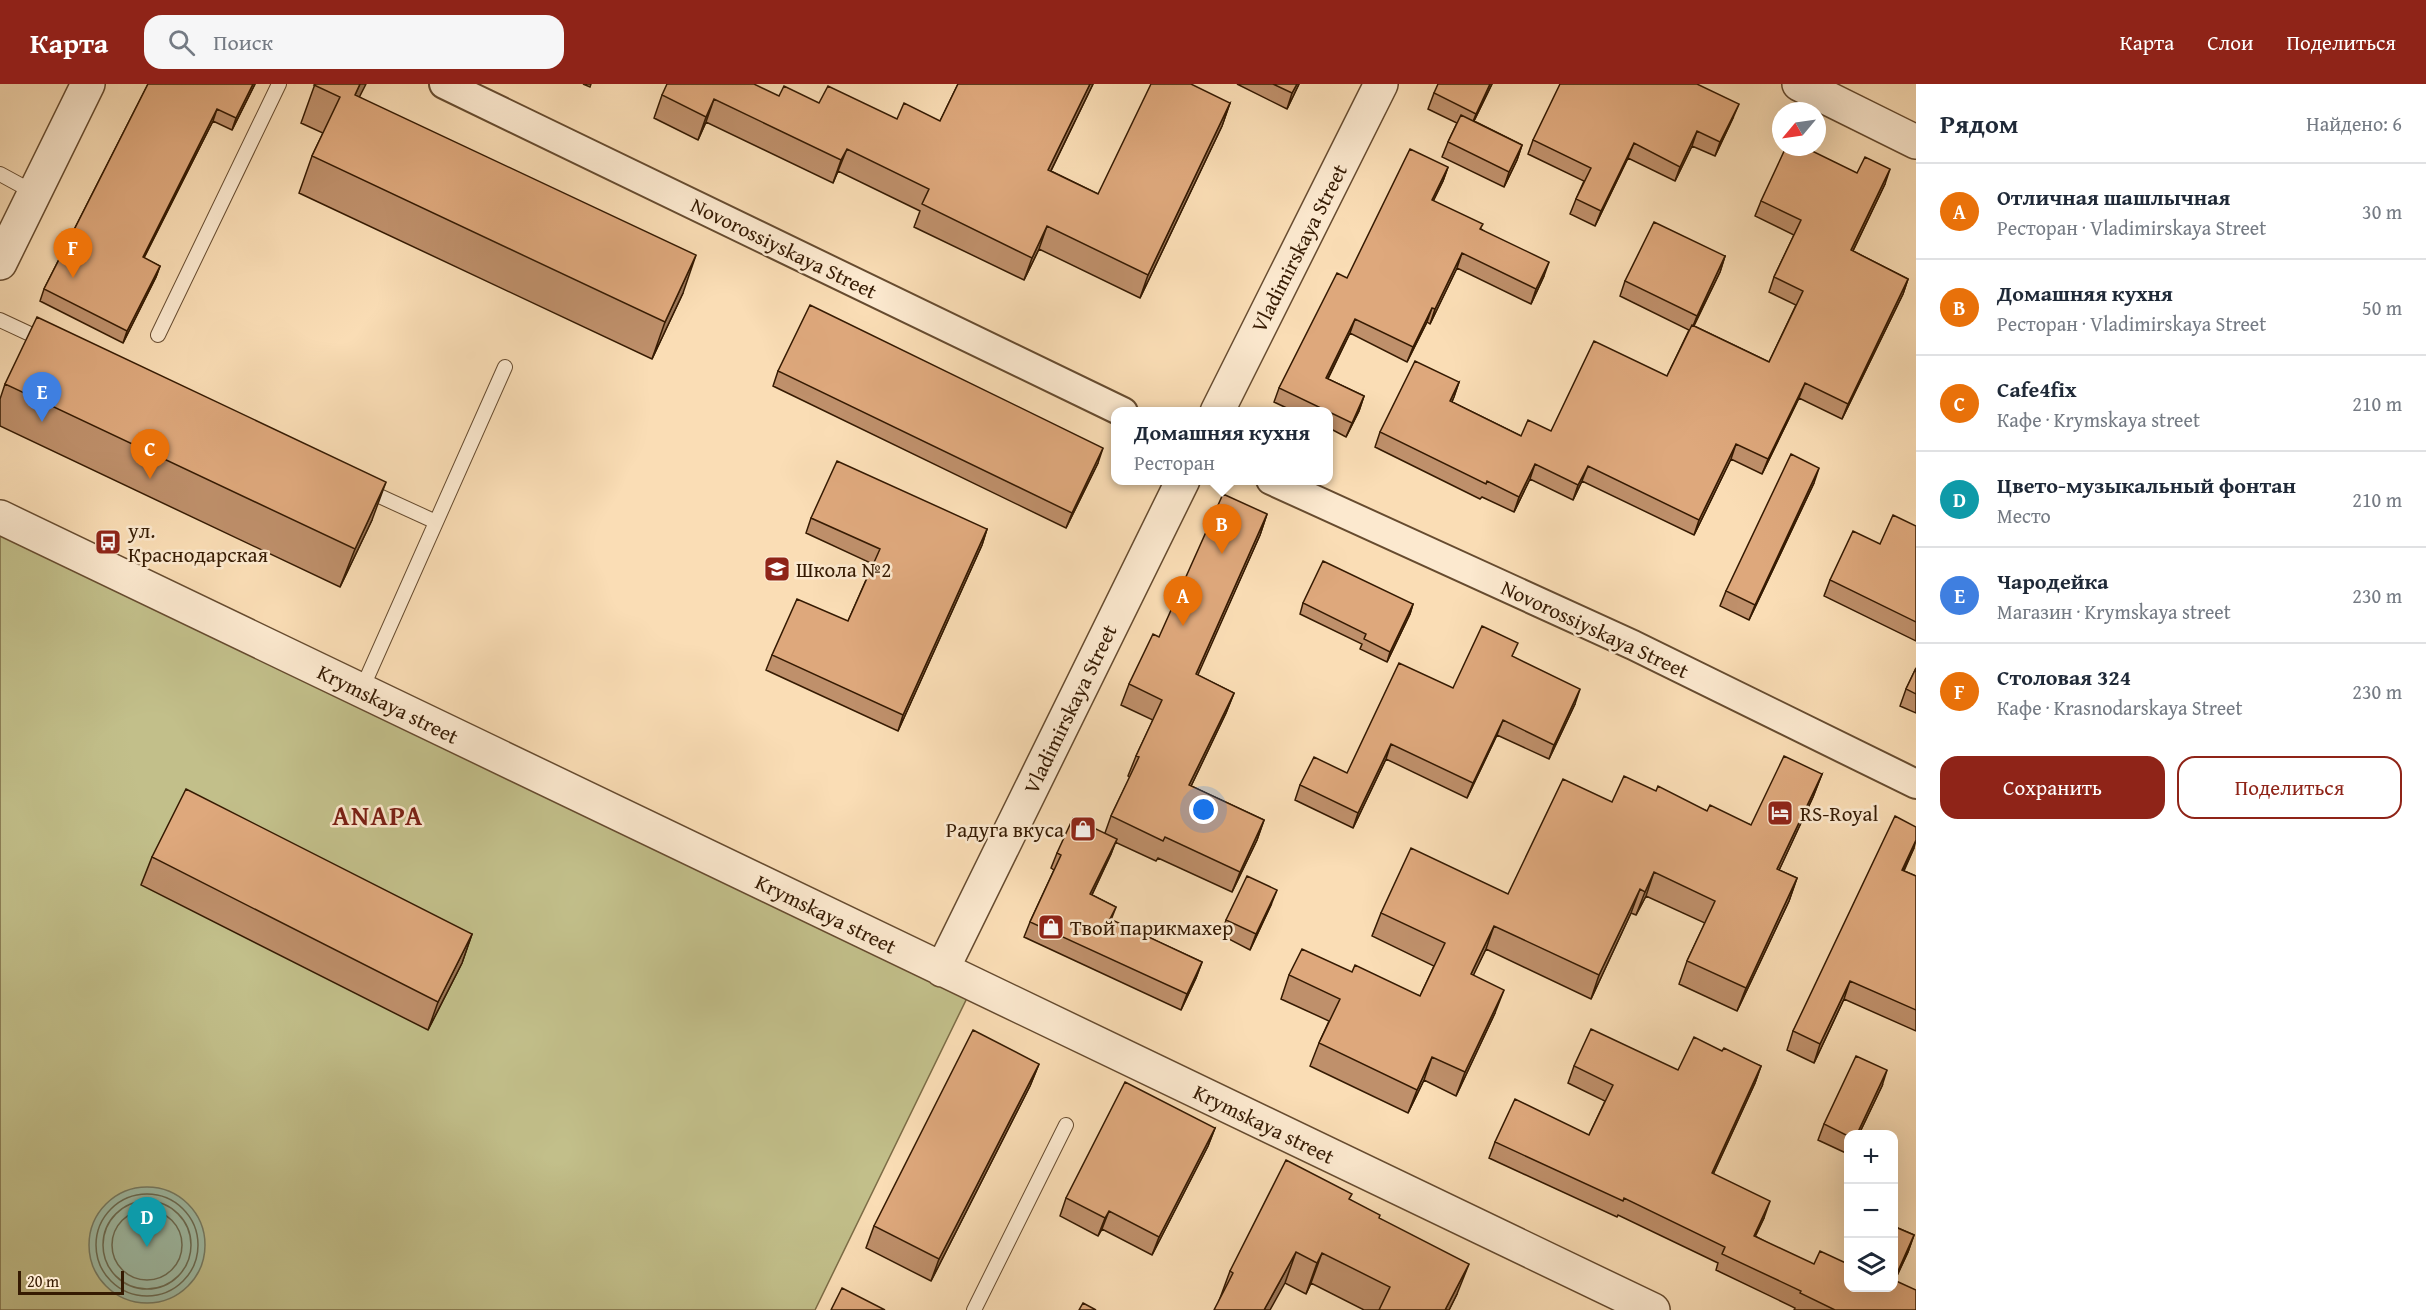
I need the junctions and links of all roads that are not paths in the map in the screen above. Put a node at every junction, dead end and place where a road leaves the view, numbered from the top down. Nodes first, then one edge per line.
1 (88, 84) edge
2 (279, 84) edge
3 (444, 84) edge
4 (1382, 84) edge
5 (1798, 84) edge
6 (1916, 142) edge
7 (0, 174) edge
8 (35, 193) junction
9 (0, 263) edge
10 (0, 320) edge
11 (158, 335) dead end
12 (56, 346) edge
13 (505, 368) dead end
14 (1115, 407) edge
15 (1219, 407) edge
16 (349, 482) edge
17 (1181, 485) edge
18 (1282, 485) edge
19 (0, 517) edge
20 (436, 522) junction
21 (361, 691) junction
22 (1916, 784) edge
23 (942, 970) junction
24 (1066, 1125) dead end
25 (974, 1310) edge
26 (1653, 1310) edge

1 - 8 street
2 - 11 lane
3 - 14 street, Novorossiyskaya Street
4 - 15 street, Vladimirskaya Street
5 - 6 street
7 - 8 lane
8 - 9 street
10 - 12 lane
13 - 20 lane
16 - 20 lane
17 - 23 street, Vladimirskaya Street
18 - 22 street, Novorossiyskaya Street
19 - 21 street, Krymskaya street
20 - 21 lane
21 - 23 street, Krymskaya street
23 - 26 street, Krymskaya street
24 - 25 lane

